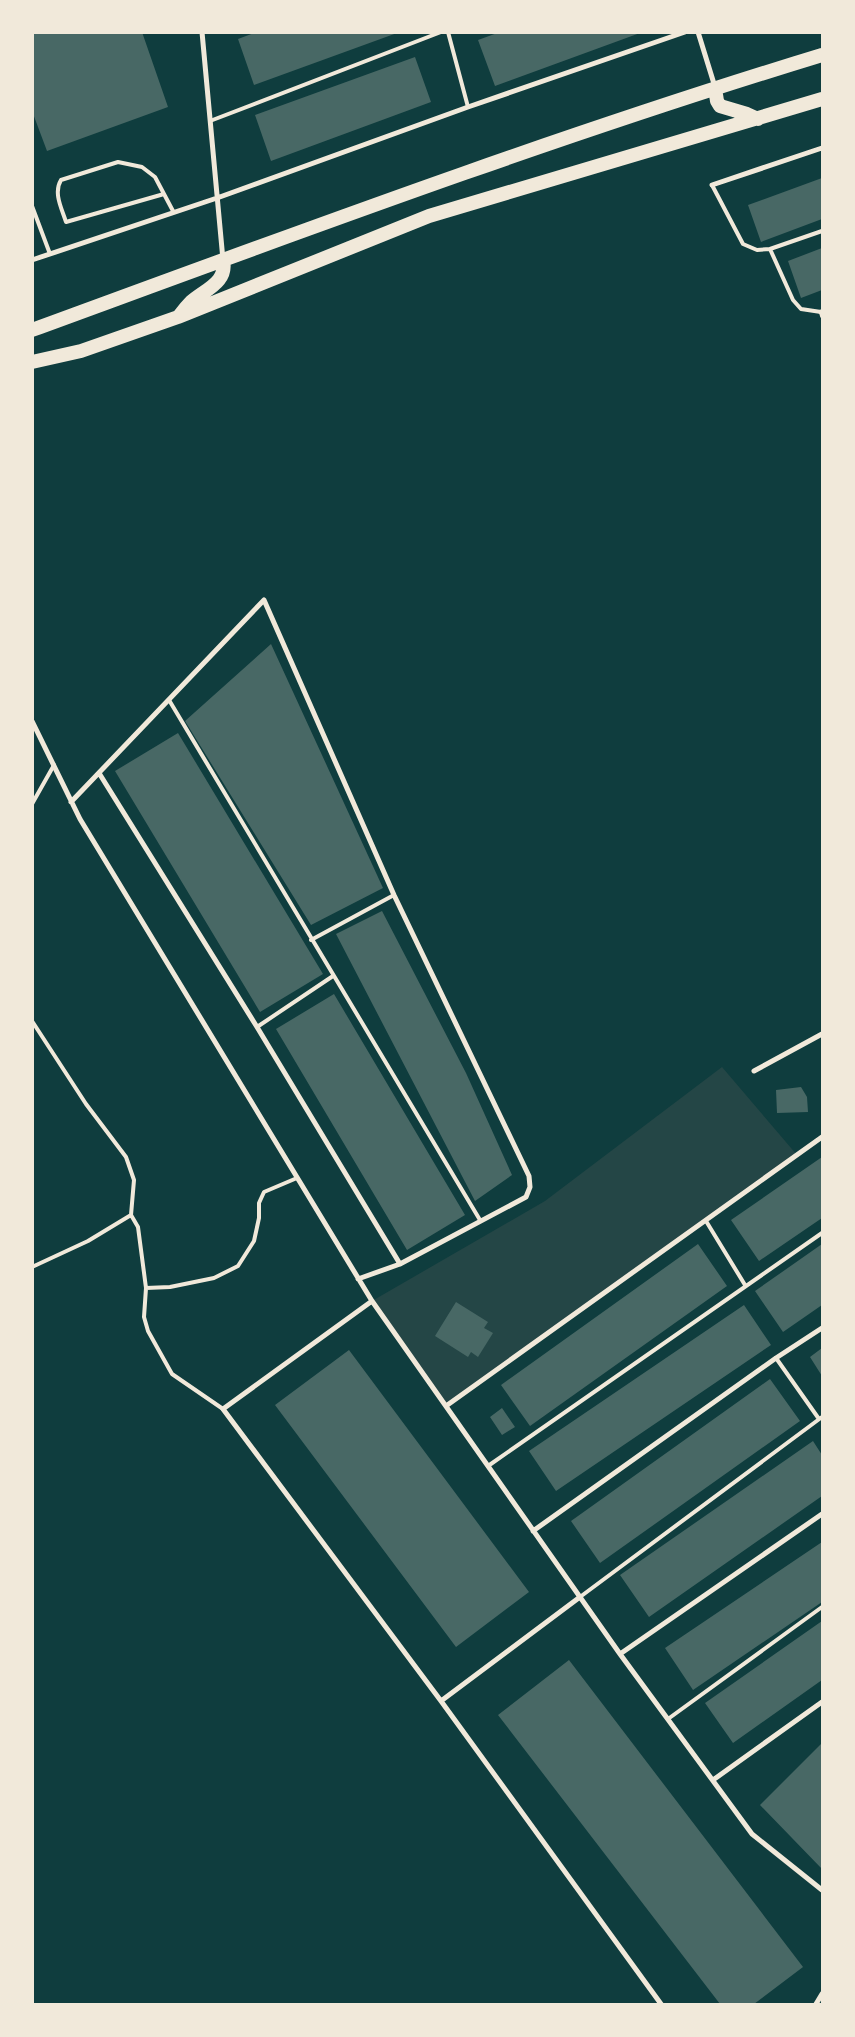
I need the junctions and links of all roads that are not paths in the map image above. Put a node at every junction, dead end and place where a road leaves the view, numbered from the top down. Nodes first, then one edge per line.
1 (202, 32) edge
2 (441, 32) edge
3 (448, 32) edge
4 (685, 32) edge
5 (698, 32) edge
6 (822, 55) edge
7 (715, 88) junction
8 (822, 99) edge
9 (468, 107) junction
10 (758, 119) junction
11 (210, 121) junction
12 (822, 148) edge
13 (712, 185) joint
14 (164, 194) junction
15 (217, 198) junction
16 (32, 206) edge
17 (173, 211) junction
18 (822, 231) edge
19 (770, 249) junction
20 (50, 254) junction
21 (32, 260) edge
22 (223, 260) junction
23 (822, 313) edge
24 (178, 317) junction
25 (32, 330) edge
26 (32, 362) edge
27 (168, 700) junction
28 (32, 721) edge
29 (54, 765) junction
30 (99, 773) junction
31 (71, 802) junction
32 (32, 804) edge
33 (394, 895) junction
34 (311, 940) junction
35 (333, 976) junction
36 (32, 1021) edge
37 (257, 1027) junction
38 (822, 1034) edge
39 (754, 1070) dead end
40 (822, 1138) edge
41 (297, 1178) junction
42 (131, 1215) junction
43 (480, 1220) junction
44 (706, 1221) junction
45 (822, 1233) edge
46 (400, 1264) junction
47 (32, 1267) edge
48 (358, 1279) junction
49 (746, 1285) junction
50 (146, 1288) junction
51 (372, 1301) junction
52 (822, 1328) edge
53 (776, 1358) junction
54 (446, 1406) junction
55 (223, 1409) junction
56 (821, 1418) edge
57 (488, 1466) junction
58 (822, 1514) edge
59 (533, 1531) junction
60 (580, 1597) junction
61 (822, 1607) edge
62 (620, 1654) junction
63 (441, 1701) junction
64 (822, 1702) edge
65 (668, 1719) junction
66 (713, 1780) junction
67 (822, 1890) edge
68 (822, 1994) edge
69 (660, 2004) edge
70 (816, 2004) edge

1 - 11 street
2 - 11 lane
3 - 9 lane
4 - 9 street
5 - 7 street
6 - 7 highway
7 - 10 highway
7 - 22 highway
8 - 10 highway
9 - 15 street
10 - 24 highway
11 - 15 street
12 - 13 street
13 - 19 lane
14 - 14 lane
14 - 17 lane
15 - 17 street
15 - 22 street
16 - 20 lane
17 - 20 street
18 - 19 lane
19 - 23 lane
20 - 21 street
22 - 24 highway
22 - 25 highway
24 - 26 highway
27 - 30 street
27 - 33 street
27 - 34 lane
28 - 29 street
29 - 31 street
29 - 32 lane
30 - 31 street
30 - 37 street
31 - 41 street
33 - 34 lane
33 - 43 street
34 - 35 lane
35 - 37 lane
35 - 43 lane
36 - 42 lane
37 - 46 street
38 - 39 street
40 - 44 street
41 - 48 street
41 - 50 lane
42 - 47 lane
42 - 50 lane
43 - 46 street
44 - 49 lane
44 - 54 street
45 - 49 lane
46 - 48 street
48 - 51 street
49 - 57 lane
50 - 55 lane
51 - 54 street
51 - 55 street
52 - 53 street
53 - 56 lane
53 - 59 street
54 - 57 street
55 - 63 street
56 - 60 lane
57 - 59 street
58 - 62 street
59 - 60 street
60 - 62 street
60 - 63 street
61 - 65 lane
62 - 65 street
63 - 69 street
64 - 66 street
65 - 66 street
66 - 67 street
68 - 70 street

